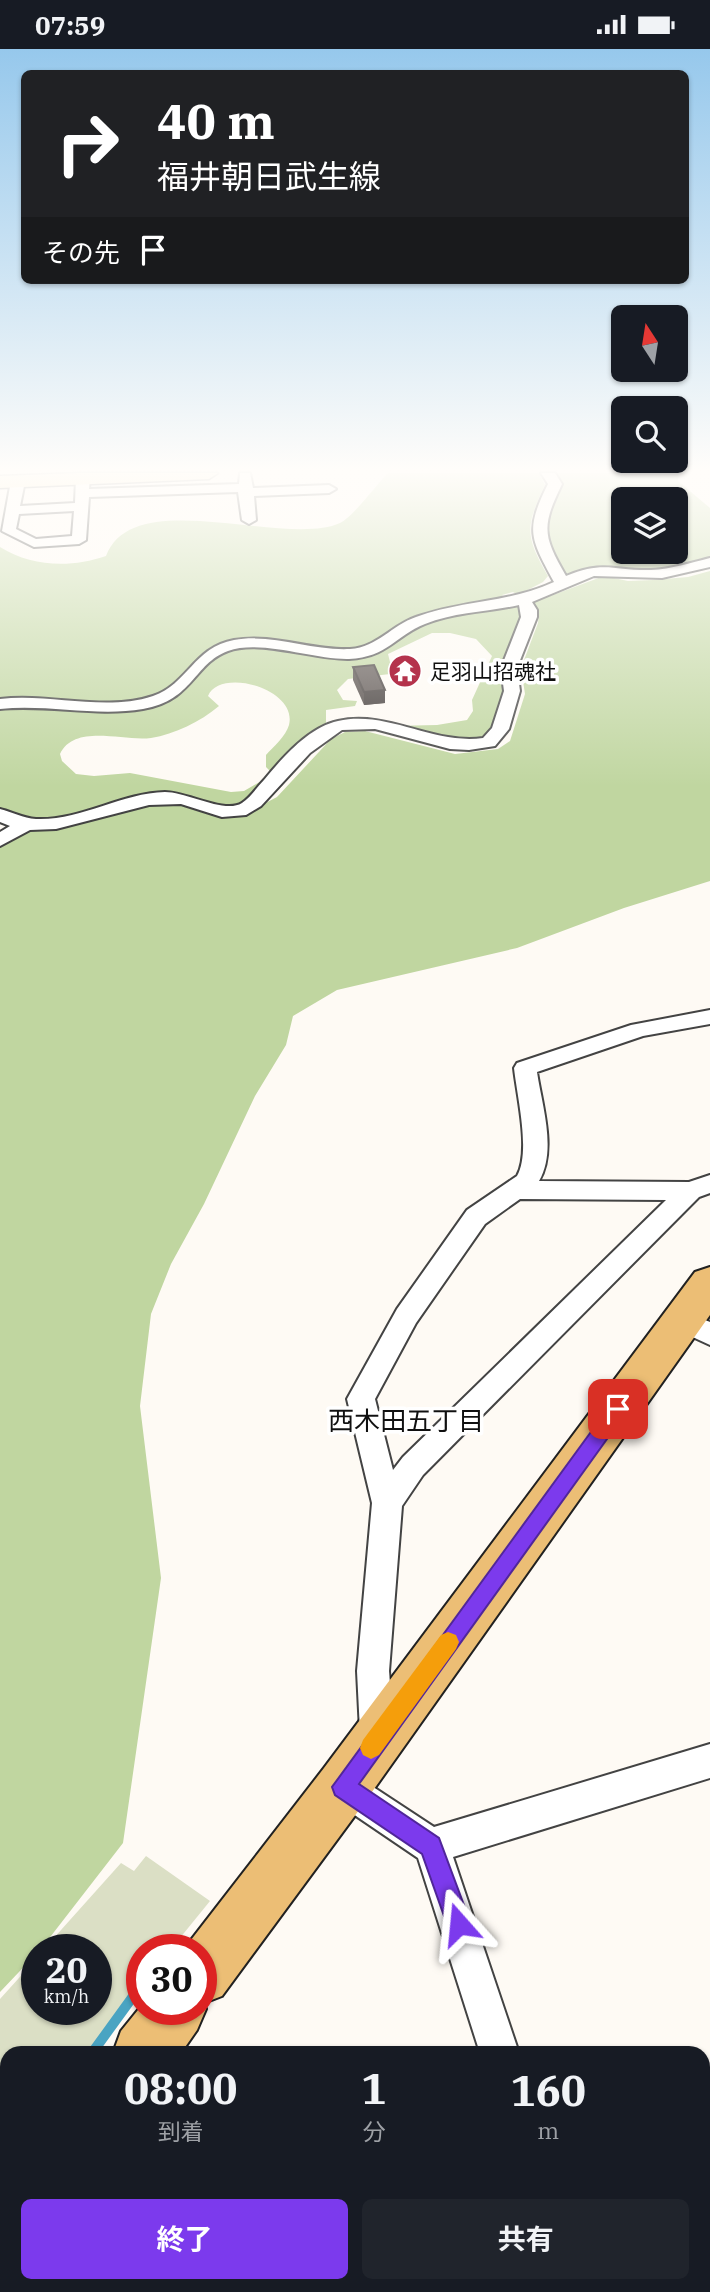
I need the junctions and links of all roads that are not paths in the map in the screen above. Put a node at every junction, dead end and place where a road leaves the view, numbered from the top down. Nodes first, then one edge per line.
1 (559, 578) edge
2 (580, 578) edge
3 (563, 584) junction
4 (523, 600) junction
5 (0, 704) edge
6 (0, 815) edge
7 (24, 825) junction
8 (0, 840) edge
9 (710, 1017) edge
10 (700, 1187) edge
11 (514, 1190) junction
12 (701, 1313) edge
13 (387, 1503) junction
14 (378, 1738) junction
15 (710, 1762) edge
16 (343, 1787) junction
17 (431, 1846) junction
18 (217, 1954) edge
19 (164, 2025) edge
20 (148, 2046) edge
21 (498, 2046) edge

1 - 3 street
2 - 3 street
3 - 4 street
4 - 5 street
4 - 7 street
6 - 7 street
7 - 8 street
9 - 11 street
10 - 11 street
10 - 13 street
11 - 13 street
12 - 14 main road
13 - 14 street
14 - 16 main road
15 - 17 street
16 - 17 street
16 - 18 main road
17 - 21 street
19 - 20 main road

